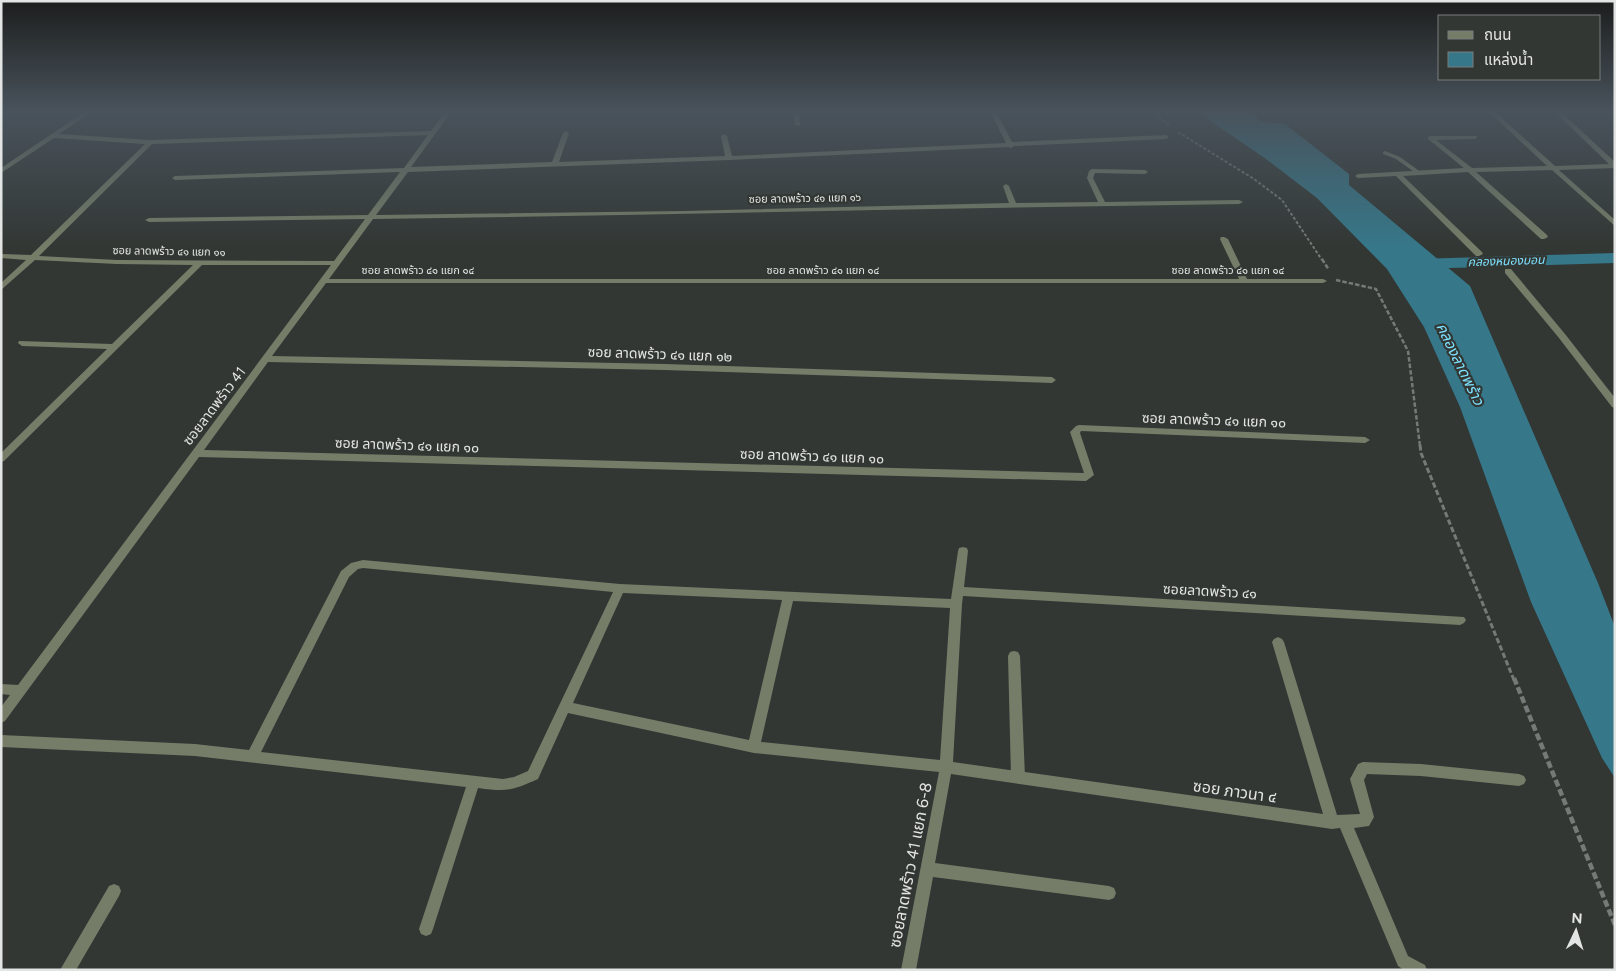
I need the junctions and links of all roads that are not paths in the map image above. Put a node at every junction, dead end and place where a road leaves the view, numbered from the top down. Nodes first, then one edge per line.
1 (23, 156) edge
2 (136, 156) edge
3 (415, 156) edge
4 (558, 156) edge
5 (769, 156) edge
6 (1394, 156) edge
7 (1453, 156) edge
8 (1542, 156) edge
9 (1605, 156) edge
10 (729, 158) joint
11 (555, 164) junction
12 (1615, 166) edge
13 (1555, 168) junction
14 (405, 170) junction
15 (1470, 170) junction
16 (1, 171) edge
17 (1145, 172) dead end
18 (1420, 173) junction
19 (1398, 174) junction
20 (1358, 176) dead end
21 (175, 178) dead end
22 (1006, 186) dead end
23 (1238, 202) dead end
24 (1102, 203) junction
25 (1013, 205) junction
26 (372, 217) junction
27 (149, 220) dead end
28 (1615, 224) edge
29 (1544, 238) dead end
30 (1224, 239) dead end
31 (1479, 254) dead end
32 (1, 256) edge
33 (34, 258) junction
34 (199, 263) junction
35 (337, 263) junction
36 (1508, 271) dead end
37 (322, 281) junction
38 (1244, 281) junction
39 (1323, 281) dead end
40 (1, 288) edge
41 (22, 343) dead end
42 (114, 346) junction
43 (266, 359) junction
44 (1052, 380) dead end
45 (1615, 405) edge
46 (1365, 440) dead end
47 (195, 453) junction
48 (1, 458) edge
49 (963, 551) dead end
50 (620, 588) junction
51 (788, 597) junction
52 (957, 597) junction
53 (1460, 620) dead end
54 (1278, 642) dead end
55 (1014, 656) dead end
56 (1, 689) edge
57 (20, 690) junction
58 (564, 708) junction
59 (1, 717) edge
60 (1, 741) edge
61 (754, 747) junction
62 (253, 755) junction
63 (946, 767) junction
64 (1018, 778) junction
65 (1519, 780) dead end
66 (474, 781) junction
67 (1338, 822) junction
68 (928, 869) junction
69 (114, 891) dead end
70 (1109, 893) dead end
71 (426, 929) dead end
72 (67, 970) edge
73 (908, 970) edge
74 (1420, 970) edge

1 - 16 street
2 - 33 street
3 - 14 street, ซอยลาดพร้าว 41
4 - 11 street
5 - 10 street
6 - 18 street
7 - 15 street
8 - 13 street
9 - 12 street
10 - 11 street
11 - 14 street
12 - 13 street
13 - 15 street
13 - 28 street
14 - 21 street
14 - 26 street, ซอยลาดพร้าว 41
15 - 18 street
15 - 29 street
17 - 24 street
18 - 19 street
19 - 20 street
19 - 31 street
22 - 25 street
23 - 24 street, ซอย ลาดพร้าว ๔๑ แยก ๑๖
24 - 25 street, ซอย ลาดพร้าว ๔๑ แยก ๑๖
25 - 26 street, ซอย ลาดพร้าว ๔๑ แยก ๑๖
26 - 27 street, ซอย ลาดพร้าว ๔๑ แยก ๑๖
26 - 35 street, ซอยลาดพร้าว 41
30 - 38 street
32 - 33 street, ซอย ลาดพร้าว ๔๑ แยก ๑๑
33 - 34 street, ซอย ลาดพร้าว ๔๑ แยก ๑๑
33 - 40 street
34 - 35 street, ซอย ลาดพร้าว ๔๑ แยก ๑๑
34 - 42 street
35 - 37 street, ซอยลาดพร้าว 41
36 - 45 street
37 - 38 street, ซอย ลาดพร้าว ๔๑ แยก ๑๔
37 - 43 street, ซอยลาดพร้าว 41
38 - 39 street, ซอย ลาดพร้าว ๔๑ แยก ๑๔
41 - 42 street
42 - 48 street
43 - 44 street, ซอย ลาดพร้าว ๔๑ แยก ๑๒
43 - 47 street, ซอยลาดพร้าว 41
46 - 47 street, ซอย ลาดพร้าว ๔๑ แยก ๑๐
47 - 57 street, ซอยลาดพร้าว 41
49 - 52 street
50 - 51 street, ซอยลาดพร้าว ๔๑
50 - 58 street
50 - 62 street, ซอยลาดพร้าว ๔๑
51 - 52 street, ซอยลาดพร้าว ๔๑
51 - 61 street
52 - 53 street, ซอยลาดพร้าว ๔๑
52 - 63 street, ซอยลาดพร้าว 41 แยก 6-8
54 - 67 street
55 - 64 street
56 - 57 street
57 - 59 street, ซอยลาดพร้าว 41
58 - 61 street, ซอย ภาวนา ๔
58 - 66 street
60 - 62 street
61 - 63 street, ซอย ภาวนา ๔
62 - 66 street
63 - 64 street, ซอย ภาวนา ๔
63 - 68 street, ซอยลาดพร้าว 41 แยก 6-8
64 - 67 street, ซอย ภาวนา ๔
65 - 67 street
66 - 71 street
67 - 74 street
68 - 70 street
68 - 73 street, ซอยลาดพร้าว 41 แยก 6-8
69 - 72 street

